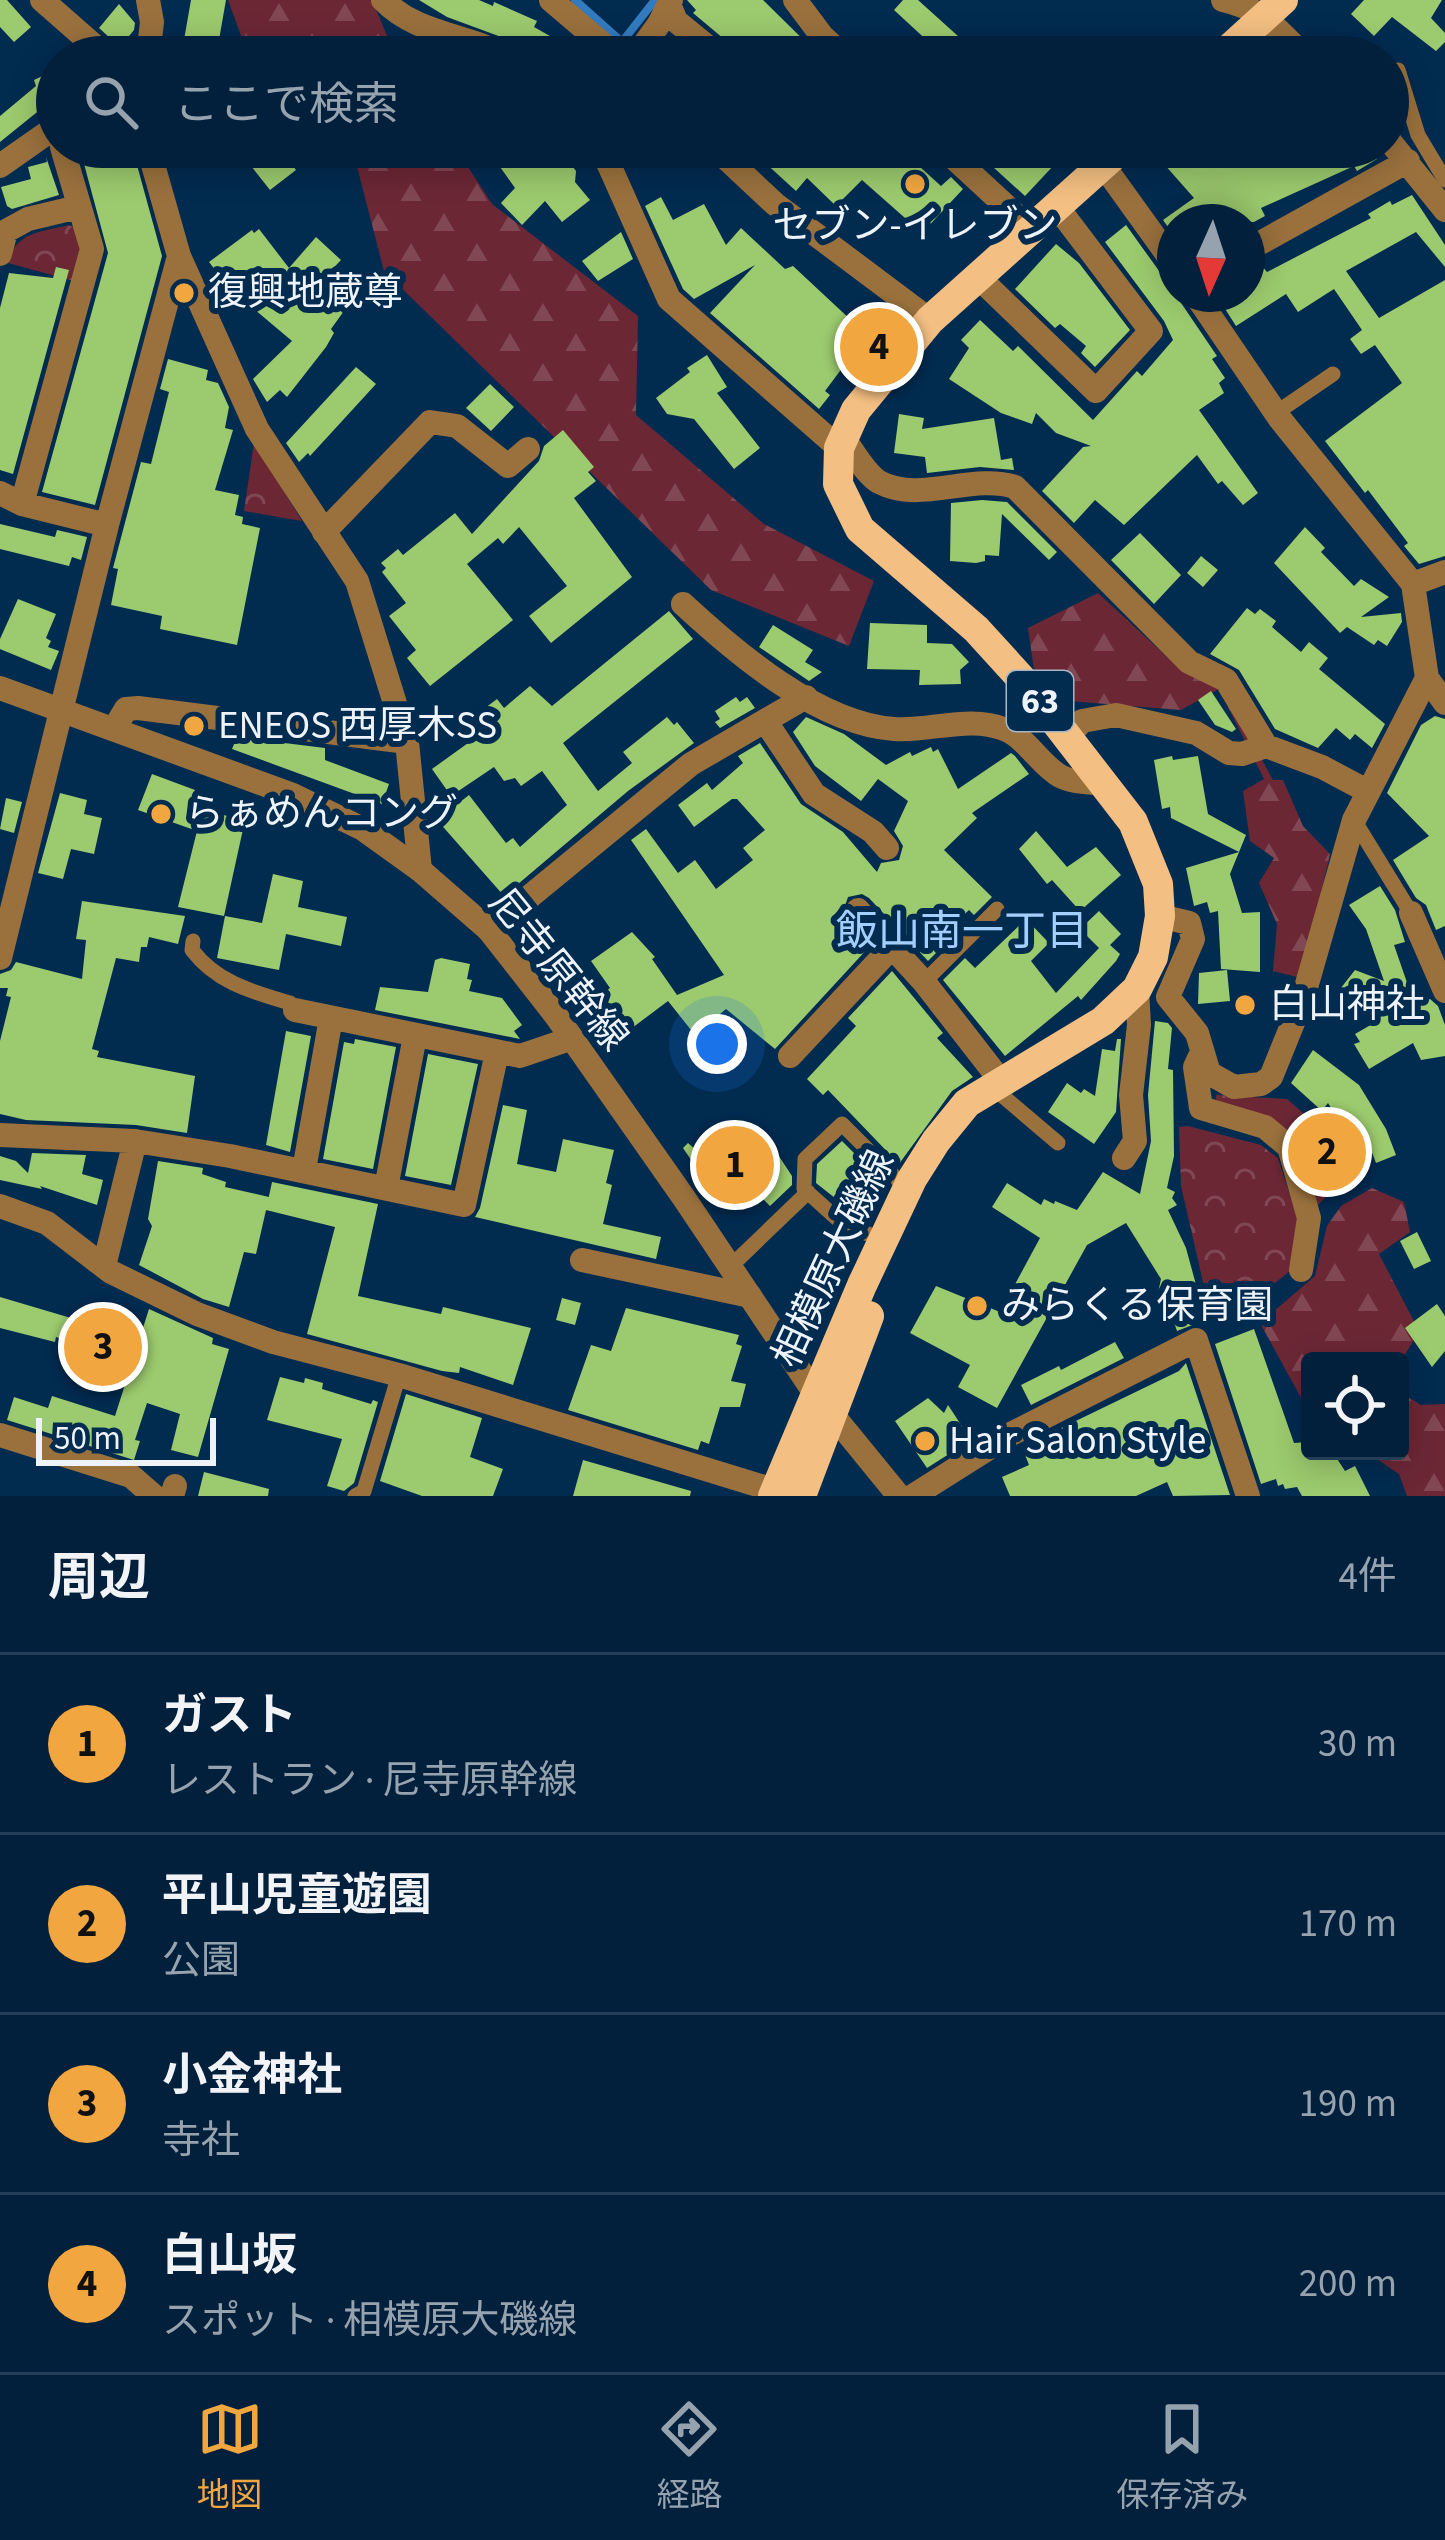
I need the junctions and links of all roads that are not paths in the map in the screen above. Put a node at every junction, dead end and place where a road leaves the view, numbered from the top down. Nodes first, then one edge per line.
1 (42, 0) edge
2 (148, 0) edge
3 (382, 0) edge
4 (551, 0) edge
5 (795, 0) edge
6 (1222, 0) edge
7 (670, 2) edge
8 (1274, 8) edge
9 (82, 36) edge
10 (150, 36) edge
11 (459, 36) edge
12 (593, 36) edge
13 (650, 36) edge
14 (694, 36) edge
15 (822, 36) edge
16 (1243, 36) edge
17 (1292, 36) edge
18 (1409, 105) edge
19 (36, 141) edge
20 (1409, 162) edge
21 (0, 166) edge
22 (68, 168) edge
23 (154, 168) edge
24 (609, 168) edge
25 (736, 168) edge
26 (965, 168) edge
27 (1100, 168) edge
28 (1120, 168) edge
29 (1394, 168) edge
30 (1445, 180) edge
31 (78, 207) junction
32 (1058, 208) junction
33 (1445, 210) edge
34 (1274, 229) dead end
35 (1033, 231) junction
36 (1157, 233) edge
37 (0, 254) edge
38 (179, 256) junction
39 (978, 277) junction
40 (1207, 312) edge
41 (930, 320) junction
42 (1333, 374) dead end
43 (1276, 413) junction
44 (840, 442) junction
45 (528, 448) dead end
46 (11, 498) edge
47 (107, 525) junction
48 (324, 532) junction
49 (1445, 572) edge
50 (1413, 584) junction
51 (683, 604) dead end
52 (1427, 678) junction
53 (0, 688) edge
54 (806, 697) junction
55 (1445, 703) edge
56 (62, 710) junction
57 (766, 722) junction
58 (114, 729) junction
59 (1069, 736) junction
60 (407, 742) junction
61 (1266, 746) junction
62 (1105, 784) junction
63 (1367, 791) junction
64 (1354, 820) junction
65 (881, 834) dead end
66 (420, 870) junction
67 (858, 910) dead end
68 (997, 910) dead end
69 (1411, 913) joint
70 (1160, 916) junction
71 (489, 930) junction
72 (194, 941) dead end
73 (891, 948) junction
74 (0, 958) edge
75 (924, 982) junction
76 (1137, 988) junction
77 (1445, 991) edge
78 (295, 1010) joint
79 (331, 1018) junction
80 (415, 1036) junction
81 (570, 1039) junction
82 (497, 1052) junction
83 (1202, 1052) junction
84 (790, 1057) dead end
85 (1000, 1089) junction
86 (0, 1135) edge
87 (135, 1141) junction
88 (1058, 1143) dead end
89 (1137, 1148) dead end
90 (304, 1170) junction
91 (386, 1188) junction
92 (907, 1189) junction
93 (808, 1192) junction
94 (0, 1206) edge
95 (883, 1240) junction
96 (581, 1260) dead end
97 (104, 1266) junction
98 (731, 1266) junction
99 (1301, 1270) dead end
100 (751, 1296) junction
101 (399, 1375) junction
102 (822, 1403) junction
103 (0, 1435) edge
104 (167, 1493) edge
105 (786, 1495) edge
106 (355, 1496) edge
107 (899, 1496) edge
108 (913, 1496) edge
109 (1248, 1496) edge

1 - 9 street
2 - 10 street
3 - 11 street
4 - 12 street
5 - 15 street
6 - 8 street
7 - 13 street
7 - 14 street
8 - 16 main road
8 - 17 street
18 - 30 lane
19 - 21 street
20 - 33 street
22 - 31 street
23 - 38 street
24 - 44 street
25 - 41 street
26 - 35 street
27 - 32 main road
28 - 36 street
29 - 34 street
31 - 37 street
31 - 46 street
32 - 35 main road
32 - 39 street
35 - 39 main road
38 - 47 street
38 - 48 street
39 - 41 main road
40 - 43 street
41 - 44 main road
42 - 43 lane
43 - 50 street
44 - 59 main road, 相模原大磯線 / 63
44 - 61 street
45 - 48 street
46 - 47 street
47 - 56 street
48 - 60 street
49 - 50 street
50 - 52 street
51 - 54 street
52 - 55 street
52 - 63 street
53 - 56 street, 尼寺原幹線
54 - 57 street
54 - 62 street
56 - 58 street, 尼寺原幹線
56 - 74 street
57 - 65 street
57 - 71 street
58 - 60 street
58 - 66 street, 尼寺原幹線
59 - 61 street
59 - 62 main road, 相模原大磯線 / 63
60 - 66 street
61 - 63 street
62 - 70 main road, 相模原大磯線 / 63
63 - 64 street
64 - 69 lane
64 - 83 street
66 - 71 street, 尼寺原幹線
67 - 73 street
68 - 75 lane
69 - 77 street
70 - 76 main road, 相模原大磯線 / 63
70 - 83 street
71 - 81 street, 尼寺原幹線
72 - 78 lane
73 - 75 street
73 - 84 street
75 - 85 street
76 - 85 main road, 相模原大磯線 / 63
76 - 89 street
78 - 79 street
79 - 80 street
79 - 90 street
80 - 82 street
80 - 91 street
81 - 82 street
81 - 98 street, 尼寺原幹線
82 - 91 street
83 - 99 street
85 - 88 lane
85 - 92 main road, 相模原大磯線 / 63
85 - 102 main road, 相模原大磯線 / 63
86 - 87 street
87 - 90 street
87 - 97 street
90 - 91 street
92 - 93 lane
92 - 95 main road, 相模原大磯線 / 63
93 - 95 lane
93 - 98 lane
94 - 97 street
95 - 102 main road, 相模原大磯線 / 63
96 - 100 street
97 - 101 street
98 - 100 street, 尼寺原幹線
100 - 102 street, 尼寺原幹線
101 - 105 street
101 - 106 lane
102 - 105 main road, 相模原大磯線 / 63
102 - 107 street, 尼寺原幹線
103 - 104 street
108 - 109 street

